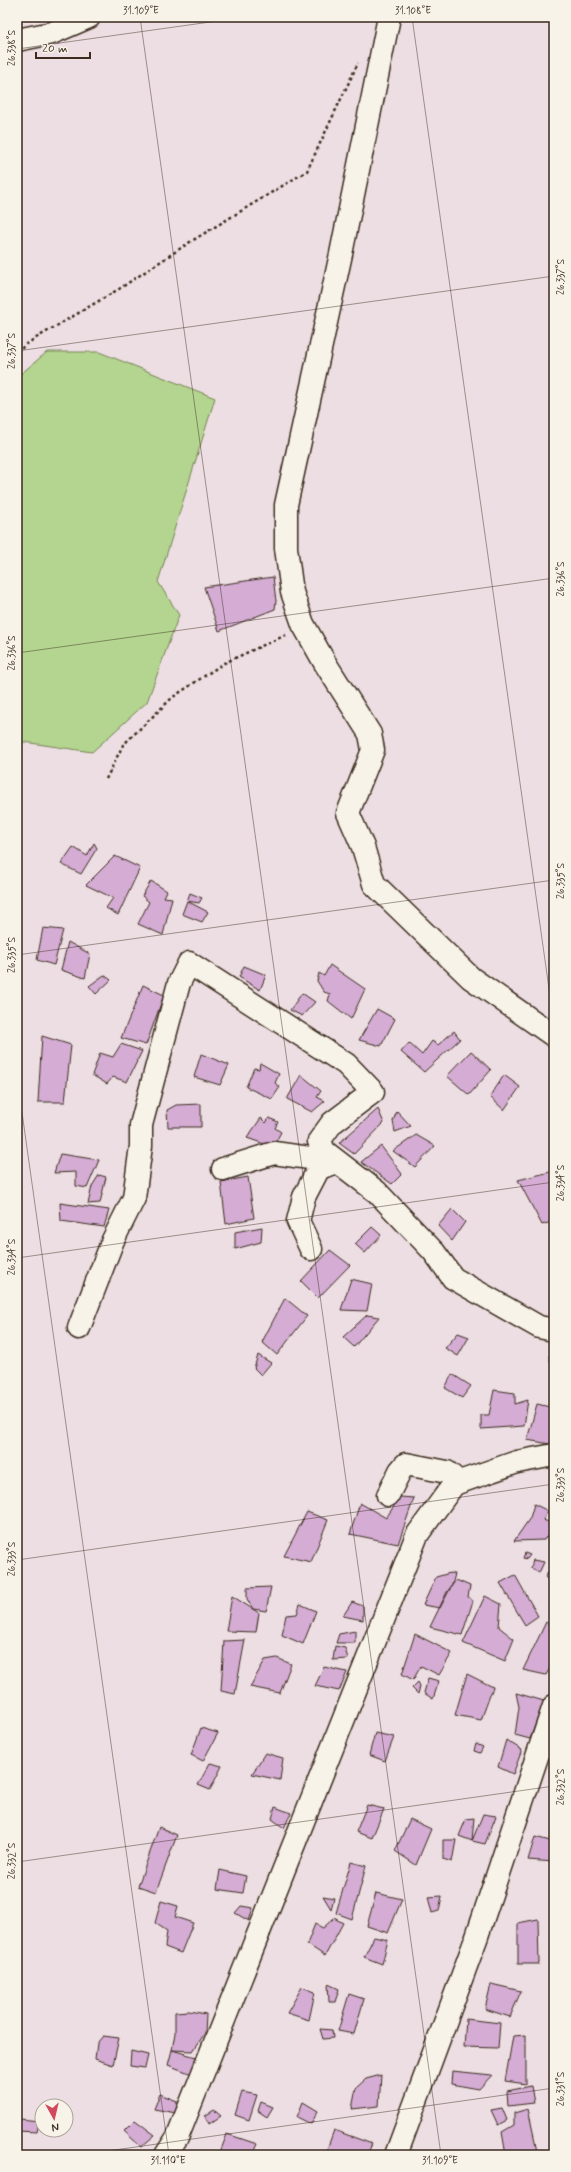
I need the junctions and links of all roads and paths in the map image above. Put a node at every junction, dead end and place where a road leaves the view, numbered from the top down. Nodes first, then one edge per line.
1 (89, 17) edge
2 (388, 17) edge
3 (17, 40) edge
4 (361, 56) dead end
5 (17, 353) edge
6 (303, 624) junction
7 (106, 779) dead end
8 (554, 1036) edge
9 (338, 1162) junction
10 (223, 1169) dead end
11 (311, 1249) dead end
12 (80, 1328) dead end
13 (554, 1330) edge
14 (554, 1455) edge
15 (459, 1482) junction
16 (388, 1495) dead end
17 (554, 1706) edge
18 (166, 2155) edge
19 (396, 2155) edge

1 - 3 street
2 - 6 street
4 - 5 path
6 - 7 path
6 - 8 street
9 - 10 street
9 - 11 street
9 - 12 street
9 - 13 street
14 - 15 street
15 - 16 street
15 - 18 street
17 - 19 street

